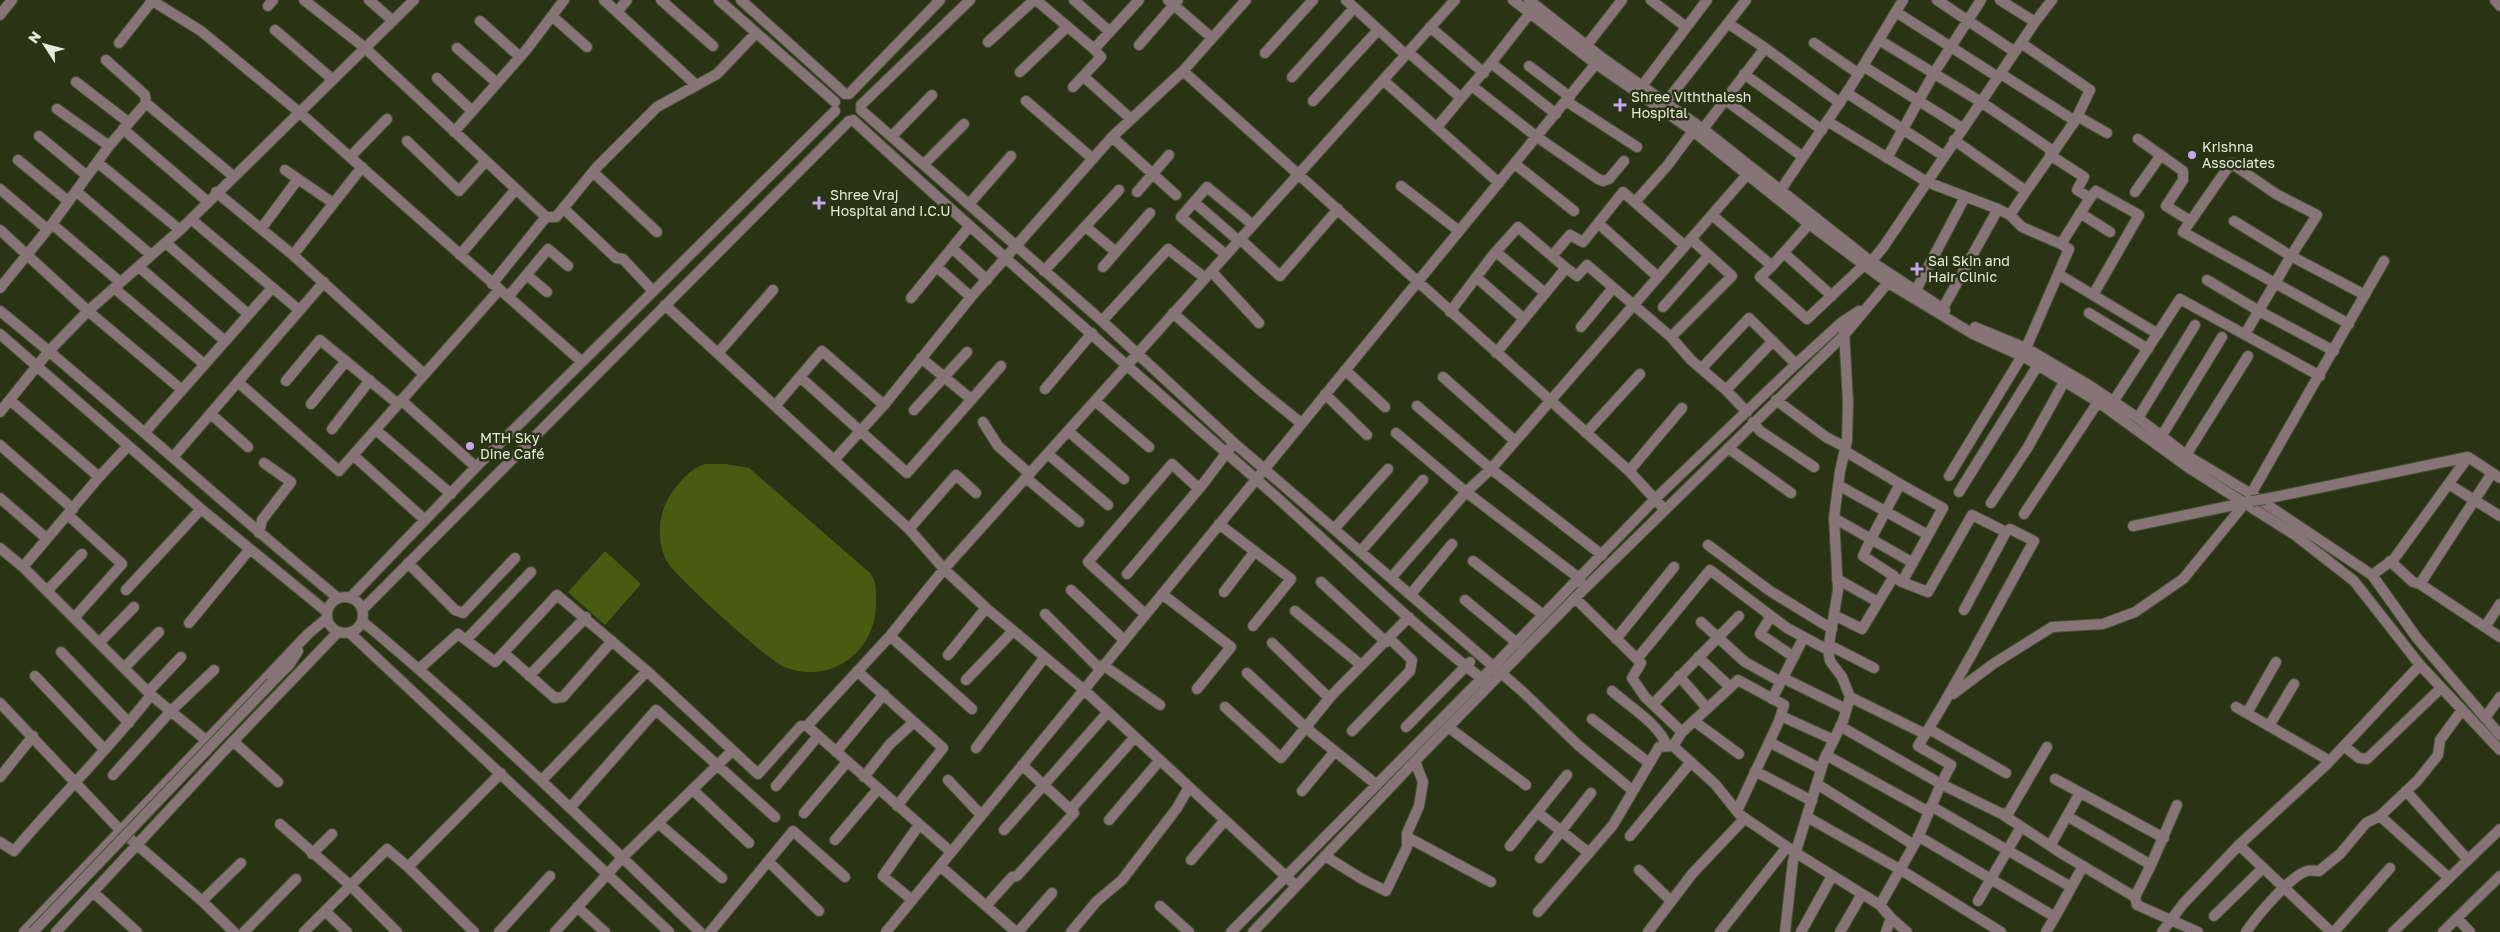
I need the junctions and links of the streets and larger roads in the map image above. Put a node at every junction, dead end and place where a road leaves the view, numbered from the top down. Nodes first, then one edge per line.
1 (12, 0) edge
2 (152, 0) edge
3 (304, 0) edge
4 (369, 0) edge
5 (414, 0) edge
6 (564, 0) edge
7 (604, 0) edge
8 (627, 0) edge
9 (661, 0) edge
10 (719, 0) edge
11 (741, 0) edge
12 (970, 0) edge
13 (1035, 0) edge
14 (1074, 0) edge
15 (1139, 0) edge
16 (1246, 0) edge
17 (1313, 0) edge
18 (1346, 0) edge
19 (1455, 0) edge
20 (1513, 0) edge
21 (1622, 0) edge
22 (1651, 0) edge
23 (1746, 0) edge
24 (1903, 0) edge
25 (1937, 0) edge
26 (1980, 0) edge
27 (2052, 0) edge
28 (2495, 0) edge
29 (1532, 1) edge
30 (1704, 1) edge
31 (2005, 1) edge
32 (934, 2) edge
33 (1173, 2) edge
34 (2500, 6) edge
35 (1354, 8) junction
36 (616, 12) junction
37 (1896, 12) junction
38 (1530, 13) junction
39 (0, 15) edge
40 (552, 16) junction
41 (393, 21) junction
42 (480, 21) dead end
43 (1969, 21) junction
44 (2035, 22) junction
45 (1729, 24) junction
46 (1068, 27) junction
47 (1430, 27) junction
48 (1686, 27) junction
49 (275, 30) dead end
50 (1378, 30) junction
51 (1110, 32) junction
52 (756, 33) junction
53 (1212, 38) junction
54 (1879, 40) junction
55 (988, 42) dead end
56 (1814, 42) dead end
57 (119, 43) dead end
58 (2021, 43) junction
59 (1139, 45) dead end
60 (1587, 45) junction
61 (713, 46) dead end
62 (364, 47) junction
63 (587, 47) dead end
64 (1951, 47) junction
65 (457, 48) dead end
66 (1765, 48) junction
67 (1094, 49) junction
68 (2015, 52) junction
69 (1265, 53) dead end
70 (1407, 53) junction
71 (520, 56) junction
72 (106, 60) dead end
73 (1599, 60) junction
74 (1491, 63) junction
75 (1529, 66) dead end
76 (1861, 70) junction
77 (1183, 71) junction
78 (1020, 72) dead end
79 (1484, 73) junction
80 (1934, 73) junction
81 (1744, 74) junction
82 (1999, 75) junction
83 (1083, 76) junction
84 (1292, 77) dead end
85 (436, 78) dead end
86 (332, 79) junction
87 (1383, 80) junction
88 (76, 82) dead end
89 (497, 83) junction
90 (694, 84) junction
91 (1472, 86) junction
92 (1642, 86) junction
93 (1073, 87) dead end
94 (1847, 92) junction
95 (847, 94) junction
96 (932, 95) dead end
97 (1461, 98) junction
98 (1568, 99) junction
99 (1724, 99) junction
100 (1918, 100) junction
101 (1026, 101) dead end
102 (1313, 101) dead end
103 (1666, 102) junction
104 (1981, 102) junction
105 (146, 103) junction
106 (1840, 103) junction
107 (835, 107) junction
108 (861, 107) junction
109 (57, 109) dead end
110 (472, 111) junction
111 (299, 112) junction
112 (1556, 114) junction
113 (2076, 118) junction
114 (387, 119) dead end
115 (1131, 119) junction
116 (851, 120) junction
117 (964, 124) dead end
118 (126, 125) junction
119 (1825, 125) junction
120 (1437, 127) junction
121 (1962, 128) junction
122 (1902, 129) junction
123 (1698, 130) junction
124 (454, 132) junction
125 (2107, 133) dead end
126 (39, 136) dead end
127 (892, 136) junction
128 (1112, 137) junction
129 (1537, 137) junction
130 (2138, 139) dead end
131 (1954, 140) junction
132 (407, 141) dead end
133 (109, 146) junction
134 (1637, 147) dead end
135 (2052, 153) junction
136 (1169, 155) dead end
137 (2161, 155) junction
138 (1011, 156) dead end
139 (1944, 156) junction
140 (350, 157) junction
141 (1803, 157) junction
142 (1887, 158) junction
143 (1093, 159) junction
144 (18, 160) dead end
145 (486, 161) junction
146 (1624, 161) dead end
147 (97, 162) junction
148 (924, 164) junction
149 (1515, 164) junction
150 (362, 167) junction
151 (285, 170) dead end
152 (1750, 171) junction
153 (593, 172) junction
154 (1152, 173) junction
155 (86, 174) junction
156 (1299, 174) junction
157 (232, 176) junction
158 (298, 179) junction
159 (1927, 182) junction
160 (1499, 183) junction
161 (1401, 186) dead end
162 (516, 188) junction
163 (0, 189) edge
164 (1119, 190) dead end
165 (76, 191) junction
166 (1780, 191) junction
167 (2026, 191) junction
168 (216, 192) junction
169 (1137, 192) dead end
170 (2135, 192) dead end
171 (1176, 195) dead end
172 (1965, 197) junction
173 (2090, 198) junction
174 (68, 201) junction
175 (208, 202) junction
176 (1194, 202) junction
177 (1635, 202) junction
178 (334, 203) junction
179 (969, 204) junction
180 (563, 208) junction
181 (1338, 209) junction
182 (1998, 210) junction
183 (1574, 211) dead end
184 (1150, 213) dead end
185 (2080, 213) junction
186 (2010, 215) junction
187 (1712, 216) junction
188 (546, 217) junction
189 (191, 219) junction
190 (2189, 220) junction
191 (2234, 221) dead end
192 (1598, 223) junction
193 (1809, 224) junction
194 (49, 226) junction
195 (1253, 226) junction
196 (969, 227) junction
197 (1086, 227) junction
198 (262, 229) junction
199 (0, 230) edge
200 (180, 230) junction
201 (1459, 231) junction
202 (657, 232) dead end
203 (2110, 232) dead end
204 (1239, 240) junction
205 (166, 242) junction
206 (1688, 243) junction
207 (2061, 244) junction
208 (1016, 247) junction
209 (952, 248) junction
210 (1116, 252) junction
211 (1496, 252) junction
212 (1784, 253) junction
213 (26, 254) junction
214 (151, 255) junction
215 (293, 255) junction
216 (460, 255) junction
217 (1226, 255) junction
218 (1552, 256) junction
219 (1709, 256) junction
220 (2291, 256) junction
221 (1005, 259) junction
222 (2384, 261) dead end
223 (1868, 264) junction
224 (568, 266) dead end
225 (1772, 266) junction
226 (139, 267) junction
227 (936, 267) junction
228 (1103, 267) dead end
229 (1566, 268) junction
230 (1044, 271) junction
231 (2058, 274) junction
232 (527, 275) junction
233 (1209, 275) junction
234 (1476, 277) junction
235 (1658, 277) junction
236 (1891, 279) junction
237 (986, 280) junction
238 (2207, 280) dead end
239 (324, 282) junction
240 (1417, 282) junction
241 (2275, 283) junction
242 (117, 285) junction
243 (496, 287) junction
244 (0, 288) edge
245 (272, 288) junction
246 (1613, 288) junction
247 (653, 290) junction
248 (773, 290) dead end
249 (1916, 290) junction
250 (547, 292) dead end
251 (1545, 293) junction
252 (2093, 295) junction
253 (2365, 295) junction
254 (1832, 296) junction
255 (508, 297) junction
256 (972, 297) junction
257 (911, 298) dead end
258 (1868, 304) junction
259 (665, 305) junction
260 (1633, 306) junction
261 (1663, 307) dead end
262 (1943, 308) junction
263 (299, 310) junction
264 (0, 311) edge
265 (88, 311) junction
266 (2259, 311) junction
267 (1450, 312) junction
268 (2089, 313) dead end
269 (248, 314) junction
270 (1173, 314) junction
271 (1524, 318) junction
272 (1102, 322) junction
273 (1259, 322) dead end
274 (1842, 322) junction
275 (2349, 324) junction
276 (2195, 325) dead end
277 (1581, 327) dead end
278 (1092, 333) junction
279 (0, 334) edge
280 (1845, 334) junction
281 (2158, 334) junction
282 (2245, 334) junction
283 (1671, 337) junction
284 (2222, 337) dead end
285 (225, 341) junction
286 (1772, 341) junction
287 (2148, 349) junction
288 (49, 351) junction
289 (2334, 351) junction
290 (967, 352) dead end
291 (2024, 352) junction
292 (718, 353) junction
293 (1496, 353) junction
294 (1138, 354) junction
295 (2248, 356) dead end
296 (921, 358) junction
297 (346, 361) junction
298 (582, 362) junction
299 (204, 364) junction
300 (1796, 364) junction
301 (38, 365) junction
302 (1127, 365) junction
303 (2038, 365) junction
304 (1001, 366) dead end
305 (1702, 368) junction
306 (1345, 370) junction
307 (424, 374) junction
308 (1640, 374) dead end
309 (2320, 376) junction
310 (800, 377) junction
311 (1443, 377) dead end
312 (945, 378) junction
313 (370, 380) junction
314 (286, 381) dead end
315 (2064, 382) junction
316 (239, 383) junction
317 (1045, 389) dead end
318 (182, 390) junction
319 (1726, 390) junction
320 (1325, 394) junction
321 (972, 399) junction
322 (1776, 400) junction
323 (11, 401) junction
324 (1095, 401) junction
325 (1550, 401) junction
326 (400, 402) junction
327 (2098, 402) junction
328 (2113, 402) junction
329 (311, 404) dead end
330 (884, 405) junction
331 (775, 406) junction
332 (1417, 406) dead end
333 (1385, 407) dead end
334 (1682, 408) dead end
335 (914, 410) dead end
336 (0, 412) edge
337 (1747, 412) junction
338 (211, 414) junction
339 (2138, 418) junction
340 (983, 422) dead end
341 (1753, 422) junction
342 (1301, 423) junction
343 (332, 429) dead end
344 (376, 430) junction
345 (861, 430) junction
346 (1068, 431) junction
347 (145, 432) junction
348 (1396, 433) dead end
349 (1586, 433) junction
350 (1367, 435) dead end
351 (2161, 437) junction
352 (1515, 440) junction
353 (1234, 443) junction
354 (0, 445) edge
355 (128, 446) junction
356 (1149, 447) dead end
357 (248, 448) dead end
358 (1728, 448) junction
359 (1845, 449) junction
360 (1226, 453) junction
361 (1048, 454) junction
362 (353, 455) junction
363 (2186, 455) junction
364 (174, 456) junction
365 (2468, 457) junction
366 (834, 460) junction
367 (264, 463) dead end
368 (476, 467) junction
369 (1814, 467) dead end
370 (1388, 468) dead end
371 (1265, 469) junction
372 (1491, 469) junction
373 (1629, 471) junction
374 (2496, 475) edge
375 (1028, 476) junction
376 (1949, 476) dead end
377 (99, 477) junction
378 (1124, 479) dead end
379 (1256, 479) junction
380 (1423, 480) dead end
381 (1203, 484) junction
382 (1900, 484) junction
383 (1838, 485) junction
384 (2450, 485) junction
385 (1466, 492) junction
386 (1959, 492) dead end
387 (976, 493) dead end
388 (450, 494) junction
389 (1790, 494) dead end
390 (0, 498) edge
391 (1656, 498) junction
392 (2250, 499) junction
393 (2474, 501) junction
394 (1991, 503) dead end
395 (1108, 505) dead end
396 (201, 509) junction
397 (1665, 510) junction
398 (1886, 511) junction
399 (70, 512) junction
400 (2024, 514) dead end
401 (2500, 516) edge
402 (1834, 518) junction
403 (425, 520) junction
404 (1079, 522) dead end
405 (1219, 524) junction
406 (2133, 526) dead end
407 (909, 529) junction
408 (1334, 529) junction
409 (2006, 532) junction
410 (259, 534) junction
411 (1928, 535) junction
412 (46, 538) junction
413 (1871, 540) junction
414 (1452, 544) dead end
415 (1708, 545) dead end
416 (0, 548) edge
417 (250, 549) junction
418 (1255, 551) junction
419 (1360, 552) junction
420 (82, 554) dead end
421 (1602, 554) junction
422 (515, 558) dead end
423 (1473, 561) dead end
424 (2390, 561) junction
425 (1913, 562) junction
426 (408, 563) junction
427 (24, 567) junction
428 (1674, 567) dead end
429 (944, 569) junction
430 (531, 572) dead end
431 (1127, 574) dead end
432 (2372, 575) junction
433 (1391, 578) junction
434 (1579, 578) junction
435 (1837, 579) junction
436 (1898, 579) junction
437 (1321, 582) dead end
438 (2420, 584) junction
439 (126, 590) dead end
440 (1071, 590) dead end
441 (1583, 590) junction
442 (47, 591) junction
443 (1224, 592) dead end
444 (1162, 594) junction
445 (1411, 594) junction
446 (338, 598) junction
447 (350, 598) junction
448 (1575, 598) junction
449 (1465, 600) dead end
450 (1878, 602) junction
451 (2500, 604) edge
452 (134, 607) dead end
453 (986, 608) junction
454 (362, 610) junction
455 (1964, 610) dead end
456 (1295, 611) dead end
457 (1045, 614) dead end
458 (1146, 614) junction
459 (1542, 614) junction
460 (327, 615) junction
461 (1834, 615) junction
462 (1739, 616) dead end
463 (1771, 616) junction
464 (586, 617) junction
465 (1409, 617) junction
466 (74, 618) junction
467 (362, 621) junction
468 (1700, 622) dead end
469 (189, 623) dead end
470 (1253, 626) dead end
471 (2485, 627) junction
472 (1832, 630) junction
473 (159, 632) dead end
474 (338, 632) junction
475 (1013, 632) junction
476 (350, 633) junction
477 (308, 634) junction
478 (890, 636) junction
479 (1804, 637) junction
480 (2500, 637) edge
481 (1717, 638) junction
482 (1616, 639) junction
483 (466, 640) junction
484 (1124, 640) junction
485 (1388, 640) junction
486 (612, 641) junction
487 (99, 643) junction
488 (1272, 643) dead end
489 (1516, 643) junction
490 (1829, 647) junction
491 (322, 649) junction
492 (61, 652) dead end
493 (504, 653) junction
494 (948, 655) dead end
495 (1478, 655) junction
496 (181, 657) dead end
497 (1698, 657) junction
498 (1794, 657) junction
499 (1044, 658) junction
500 (1637, 659) junction
501 (2276, 662) dead end
502 (1361, 665) junction
503 (2420, 665) junction
504 (1466, 666) junction
505 (1101, 667) junction
506 (1493, 667) junction
507 (124, 668) junction
508 (1874, 668) dead end
509 (419, 669) junction
510 (214, 670) dead end
511 (647, 671) junction
512 (858, 671) junction
513 (1247, 673) dead end
514 (1502, 674) junction
515 (35, 676) dead end
516 (530, 676) junction
517 (1680, 676) junction
518 (1482, 678) junction
519 (966, 680) dead end
520 (1782, 680) junction
521 (2294, 684) dead end
522 (1491, 685) junction
523 (272, 687) junction
524 (1730, 687) junction
525 (2441, 688) junction
526 (1083, 689) junction
527 (1197, 689) dead end
528 (1612, 691) dead end
529 (149, 693) junction
530 (884, 694) junction
531 (1950, 696) junction
532 (1850, 697) junction
533 (2500, 697) edge
534 (1329, 698) junction
535 (1772, 699) junction
536 (1652, 704) junction
537 (1160, 705) dead end
538 (1, 706) edge
539 (1225, 707) dead end
540 (2236, 707) dead end
541 (1707, 708) junction
542 (972, 709) dead end
543 (1846, 709) junction
544 (2462, 710) junction
545 (171, 711) junction
546 (1108, 712) junction
547 (2247, 713) junction
548 (1781, 716) junction
549 (2485, 718) junction
550 (1592, 719) dead end
551 (1694, 721) junction
552 (914, 722) junction
553 (129, 723) junction
554 (807, 726) junction
555 (1840, 726) junction
556 (2269, 726) junction
557 (1406, 727) dead end
558 (1448, 727) junction
559 (1306, 728) junction
560 (1352, 731) dead end
561 (1682, 732) junction
562 (1927, 732) junction
563 (2500, 735) edge
564 (34, 736) junction
565 (818, 736) junction
566 (1135, 737) junction
567 (1834, 740) junction
568 (207, 741) junction
569 (233, 741) junction
570 (1769, 742) junction
571 (1670, 746) junction
572 (2344, 746) junction
573 (2047, 747) dead end
574 (976, 748) dead end
575 (104, 749) junction
576 (2500, 750) edge
577 (732, 751) junction
578 (1335, 751) junction
579 (836, 752) junction
580 (1738, 754) dead end
581 (1826, 755) junction
582 (1160, 760) junction
583 (1415, 761) junction
584 (2330, 761) junction
585 (847, 762) junction
586 (1691, 762) junction
587 (1649, 763) junction
588 (1022, 765) junction
589 (717, 766) junction
590 (1822, 769) junction
591 (1755, 771) junction
592 (501, 773) junction
593 (2006, 773) dead end
594 (114, 775) dead end
595 (1567, 775) dead end
596 (0, 777) edge
597 (864, 777) junction
598 (2055, 778) dead end
599 (542, 780) junction
600 (948, 780) dead end
601 (278, 782) dead end
602 (75, 784) junction
603 (1817, 784) junction
604 (1941, 784) junction
605 (1377, 785) junction
606 (776, 786) dead end
607 (1044, 786) junction
608 (1526, 786) dead end
609 (1190, 787) junction
610 (878, 789) junction
611 (693, 790) junction
612 (1632, 790) junction
613 (1302, 791) dead end
614 (2406, 791) junction
615 (1591, 793) dead end
616 (2080, 793) junction
617 (1812, 801) junction
618 (2177, 805) dead end
619 (897, 806) junction
620 (570, 808) junction
621 (1930, 809) junction
622 (1071, 810) junction
623 (1537, 812) junction
624 (804, 813) dead end
625 (1741, 814) junction
626 (2002, 814) junction
627 (981, 815) junction
628 (2067, 816) junction
629 (2380, 816) junction
630 (775, 817) dead end
631 (1807, 817) junction
632 (1109, 820) dead end
633 (1225, 820) junction
634 (658, 823) junction
635 (280, 824) dead end
636 (919, 825) junction
637 (2021, 827) junction
638 (2500, 829) edge
639 (120, 830) junction
640 (1004, 830) dead end
641 (1561, 832) junction
642 (332, 834) dead end
643 (1630, 836) dead end
644 (1407, 837) junction
645 (2164, 838) junction
646 (835, 840) dead end
647 (1916, 840) junction
648 (0, 842) edge
649 (749, 843) dead end
650 (137, 845) junction
651 (2240, 845) junction
652 (1510, 846) dead end
653 (2050, 846) junction
654 (1791, 850) junction
655 (951, 852) junction
656 (2007, 852) junction
657 (1589, 853) junction
658 (312, 854) junction
659 (1324, 856) junction
660 (622, 858) junction
661 (1540, 858) dead end
662 (1191, 860) dead end
663 (2468, 860) junction
664 (768, 862) junction
665 (241, 863) dead end
666 (2151, 865) junction
667 (940, 866) junction
668 (2083, 866) junction
669 (408, 867) junction
670 (2263, 868) junction
671 (2390, 868) dead end
672 (1639, 870) dead end
673 (1901, 870) junction
674 (607, 874) junction
675 (550, 876) dead end
676 (1832, 876) junction
677 (2500, 876) edge
678 (845, 877) dead end
679 (1287, 877) junction
680 (722, 878) dead end
681 (2449, 878) junction
682 (296, 879) dead end
683 (1992, 880) junction
684 (1491, 882) dead end
685 (351, 886) junction
686 (1296, 886) junction
687 (2071, 887) junction
688 (2284, 888) junction
689 (93, 892) junction
690 (1052, 893) dead end
691 (1862, 894) junction
692 (2135, 897) junction
693 (912, 900) junction
694 (202, 901) junction
695 (1671, 901) junction
696 (1978, 902) dead end
697 (1880, 905) junction
698 (986, 906) junction
699 (1160, 906) dead end
700 (577, 907) junction
701 (325, 911) junction
702 (819, 911) dead end
703 (1538, 912) dead end
704 (2214, 916) dead end
705 (2055, 917) junction
706 (1891, 918) junction
707 (2171, 918) junction
708 (2457, 918) junction
709 (24, 932) edge
710 (33, 932) edge
711 (43, 932) edge
712 (56, 932) edge
713 (137, 932) edge
714 (234, 932) edge
715 (244, 932) edge
716 (304, 932) edge
717 (347, 932) edge
718 (397, 932) edge
719 (474, 932) edge
720 (499, 932) edge
721 (555, 932) edge
722 (605, 932) edge
723 (668, 932) edge
724 (700, 932) edge
725 (710, 932) edge
726 (886, 932) edge
727 (1017, 932) edge
728 (1071, 932) edge
729 (1189, 932) edge
730 (1231, 932) edge
731 (1253, 932) edge
732 (1648, 932) edge
733 (1720, 932) edge
734 (1785, 932) edge
735 (1801, 932) edge
736 (1840, 932) edge
737 (1886, 932) edge
738 (1907, 932) edge
739 (2001, 932) edge
740 (2046, 932) edge
741 (2162, 932) edge
742 (2198, 932) edge
743 (2246, 932) edge
744 (2333, 932) edge
745 (2393, 932) edge
746 (2443, 932) edge
747 (2470, 932) edge

1 - 39 street
2 - 57 street
2 - 111 street
3 - 62 street
4 - 41 street
5 - 41 street
6 - 40 street
7 - 36 street
8 - 36 street
9 - 61 street
10 - 52 street
11 - 95 street
12 - 108 street
13 - 46 street
13 - 55 street
14 - 51 street
15 - 51 street
16 - 53 street
17 - 69 street
18 - 35 street
19 - 47 street
20 - 38 street
21 - 60 street
22 - 48 street
23 - 45 street
24 - 37 street
25 - 43 street
26 - 43 street
27 - 44 street
28 - 34 street
29 - 60 street
30 - 48 street
31 - 44 street
32 - 95 street
33 - 53 street
33 - 59 street
35 - 50 street
35 - 84 street
36 - 90 street
37 - 54 street
37 - 64 street
38 - 73 street
38 - 74 street
40 - 63 street
40 - 71 street
41 - 62 street
42 - 71 street
43 - 64 street
43 - 68 street
44 - 58 street
45 - 66 street
45 - 103 street
46 - 67 street
46 - 78 street
47 - 70 street
47 - 79 street
48 - 92 street
49 - 86 street
50 - 70 street
50 - 102 street
51 - 67 street
52 - 90 street
52 - 107 street
53 - 77 street
54 - 76 street
54 - 80 street
56 - 76 street
58 - 68 street
58 - 113 street
60 - 73 street
62 - 86 street
62 - 124 street
64 - 80 street
64 - 82 street
65 - 89 street
66 - 81 street
66 - 106 street
67 - 83 street
68 - 82 street
70 - 87 street
70 - 97 street
71 - 89 street
72 - 105 street
73 - 92 street
73 - 98 street
73 - 123 street
74 - 79 street
74 - 112 street
75 - 98 street
76 - 94 street
76 - 100 street
77 - 115 street
77 - 156 street
79 - 91 street
80 - 100 street
80 - 104 street
81 - 99 street
81 - 119 street
82 - 104 street
82 - 113 street
83 - 93 street
83 - 115 street
85 - 110 street
86 - 111 street
87 - 120 street
87 - 156 street
88 - 118 street
89 - 110 street
90 - 153 street
91 - 97 street
91 - 129 street
92 - 103 street
94 - 106 street
94 - 122 street
95 - 107 street
95 - 108 street
96 - 127 street
97 - 120 street
98 - 112 street
98 - 134 street
99 - 123 street
99 - 141 street
100 - 121 street
100 - 122 street
101 - 143 street
103 - 123 street
104 - 121 street
104 - 135 street
105 - 118 street
105 - 157 street
106 - 119 street
107 - 116 street
107 - 247 street
108 - 116 street
108 - 127 street
109 - 133 street
110 - 124 street
111 - 140 street
111 - 157 street
112 - 129 street
113 - 125 street
113 - 135 street
114 - 140 street
115 - 128 street
116 - 196 street
116 - 259 street
117 - 148 street
118 - 133 street
118 - 175 street
119 - 141 street
119 - 142 street
120 - 160 street
121 - 131 street
122 - 139 street
122 - 142 street
123 - 152 street
123 - 177 street
124 - 145 street
126 - 155 street
127 - 148 street
128 - 143 street
128 - 154 street
129 - 146 street
129 - 149 street
130 - 137 street
131 - 139 street
131 - 167 street
132 - 145 street
133 - 147 street
135 - 167 street
135 - 173 street
136 - 154 street
137 - 170 street
137 - 190 street
138 - 179 street
139 - 159 street
140 - 150 street
141 - 166 street
142 - 159 street
143 - 208 street
144 - 174 street
145 - 162 street
147 - 155 street
147 - 200 street
148 - 179 street
149 - 160 street
149 - 183 street
150 - 178 street
150 - 216 street
151 - 158 street
152 - 166 street
152 - 187 street
152 - 193 street
153 - 180 street
153 - 202 street
154 - 169 street
154 - 171 street
155 - 165 street
156 - 181 street
156 - 195 street
157 - 168 street
158 - 178 street
158 - 198 street
159 - 172 street
159 - 223 street
160 - 201 street
161 - 201 street
162 - 188 street
162 - 216 street
163 - 194 street
164 - 197 street
165 - 174 street
165 - 214 street
166 - 223 street
167 - 186 street
168 - 175 street
168 - 198 street
172 - 182 street
172 - 249 street
173 - 185 street
173 - 252 street
174 - 194 street
175 - 189 street
176 - 195 street
176 - 204 street
176 - 217 street
177 - 192 street
177 - 206 street
178 - 215 street
179 - 208 street
180 - 188 street
180 - 247 street
181 - 204 street
181 - 240 street
182 - 186 street
182 - 262 street
184 - 210 street
185 - 203 street
185 - 207 street
186 - 207 street
187 - 206 street
187 - 225 street
188 - 243 street
189 - 200 street
189 - 245 street
190 - 220 street
190 - 241 street
191 - 220 street
192 - 218 street
192 - 235 street
193 - 212 street
193 - 223 street
194 - 213 street
194 - 242 street
195 - 204 street
196 - 209 street
196 - 221 street
197 - 210 street
197 - 230 street
198 - 215 street
199 - 213 street
200 - 205 street
201 - 240 street
204 - 217 street
205 - 214 street
205 - 269 street
206 - 219 street
206 - 235 street
207 - 231 street
208 - 221 street
208 - 230 street
209 - 227 street
209 - 237 street
210 - 228 street
211 - 218 street
211 - 234 street
211 - 251 street
212 - 225 street
212 - 254 street
213 - 244 street
213 - 265 street
214 - 226 street
215 - 239 street
216 - 243 street
217 - 233 street
218 - 229 street
219 - 261 street
219 - 283 street
220 - 241 street
220 - 253 street
221 - 237 street
221 - 278 street
222 - 253 street
223 - 236 street
223 - 254 street
224 - 232 street
225 - 254 street
226 - 242 street
226 - 285 street
227 - 256 street
227 - 257 street
229 - 246 street
229 - 251 street
230 - 272 street
231 - 252 street
231 - 291 street
232 - 250 street
232 - 255 street
233 - 270 street
233 - 272 street
233 - 273 street
234 - 267 street
234 - 271 street
235 - 260 street
236 - 249 street
236 - 258 street
236 - 291 street
237 - 256 street
238 - 266 street
239 - 263 street
239 - 307 street
240 - 267 street
240 - 306 street
241 - 266 street
241 - 275 street
242 - 265 street
242 - 299 street
243 - 255 street
243 - 307 street
245 - 263 street
245 - 269 street
246 - 260 street
246 - 277 street
247 - 298 street
248 - 292 street
249 - 262 street
251 - 271 street
252 - 281 street
253 - 275 street
255 - 298 street
256 - 296 street
258 - 274 street
258 - 280 street
259 - 292 street
259 - 426 street
260 - 283 street
260 - 325 street
262 - 291 street
263 - 316 street
264 - 288 street
265 - 288 street
265 - 318 street
266 - 282 street
266 - 289 street
267 - 293 street
268 - 287 street
269 - 285 street
270 - 294 street
270 - 342 street
271 - 293 street
272 - 294 street
274 - 280 street
274 - 300 street
275 - 289 street
276 - 339 street
278 - 302 street
278 - 317 street
279 - 301 street
280 - 322 street
280 - 359 street
281 - 282 street
281 - 287 street
282 - 309 street
283 - 305 street
284 - 351 street
285 - 299 street
286 - 300 street
286 - 305 street
286 - 319 street
287 - 328 street
288 - 301 street
288 - 347 street
289 - 309 street
290 - 312 street
291 - 303 street
291 - 328 street
291 - 376 street
292 - 331 street
293 - 325 street
294 - 302 street
294 - 353 street
295 - 363 street
296 - 312 street
296 - 330 street
297 - 313 street
297 - 314 street
297 - 329 street
298 - 368 street
299 - 318 street
300 - 337 street
301 - 323 street
301 - 355 street
302 - 324 street
302 - 360 street
303 - 315 street
303 - 386 street
304 - 321 street
305 - 319 street
306 - 320 street
306 - 333 street
307 - 326 street
308 - 349 street
309 - 392 street
310 - 330 street
310 - 331 street
310 - 345 street
311 - 352 street
312 - 321 street
312 - 335 street
313 - 326 street
313 - 343 street
315 - 327 street
315 - 394 street
316 - 338 street
316 - 362 street
318 - 347 street
319 - 337 street
320 - 342 street
320 - 350 street
321 - 345 street
322 - 341 street
322 - 359 street
323 - 336 street
323 - 377 street
324 - 346 street
324 - 356 street
325 - 349 street
325 - 352 street
326 - 344 street
326 - 368 street
327 - 392 street
327 - 400 street
328 - 339 street
330 - 345 street
331 - 366 street
332 - 372 street
334 - 373 street
337 - 391 street
338 - 357 street
338 - 364 street
339 - 351 street
340 - 375 street
341 - 358 street
341 - 369 street
342 - 371 street
344 - 362 street
344 - 388 street
345 - 366 street
346 - 361 street
346 - 378 street
347 - 364 street
348 - 385 street
349 - 373 street
351 - 363 street
352 - 372 street
353 - 360 street
353 - 371 street
354 - 399 street
355 - 377 street
355 - 396 street
358 - 389 street
358 - 397 street
359 - 382 street
359 - 383 street
360 - 379 street
360 - 381 street
361 - 375 street
361 - 395 street
362 - 403 street
363 - 392 street
364 - 410 street
365 - 374 street
365 - 384 street
365 - 392 street, bridge
366 - 407 street
367 - 410 street
368 - 388 street
370 - 408 street
371 - 379 street
371 - 408 street
372 - 385 street
372 - 421 street
373 - 391 street
374 - 393 street
375 - 404 street
375 - 429 street
377 - 399 street
379 - 405 street
379 - 465 street
380 - 419 street
381 - 431 street
381 - 458 street
382 - 398 street
382 - 411 street
383 - 398 street
383 - 402 street
384 - 393 street
384 - 424 street
385 - 433 street
385 - 434 street
387 - 407 street
388 - 403 street
390 - 412 street
391 - 397 street
391 - 421 street
392 - 406 street
392 - 432 street
392 - 503 street
392 - 531 street
393 - 401 street
393 - 438 street
396 - 417 street
396 - 439 street
397 - 441 street
398 - 411 street
398 - 413 street
399 - 412 street
399 - 466 street
402 - 413 street
402 - 435 street
403 - 447 street
405 - 418 street
405 - 444 street
407 - 429 street
408 - 419 street
409 - 436 street
409 - 455 street
409 - 531 street
410 - 446 street
411 - 425 street
412 - 427 street
413 - 425 street
413 - 436 street
414 - 445 street
415 - 472 street
416 - 427 street
417 - 460 street
417 - 469 street
418 - 443 street
418 - 470 street
419 - 433 street
420 - 442 street
421 - 434 street
422 - 426 street
423 - 459 street
424 - 432 street
424 - 438 street
425 - 436 street
426 - 454 street
427 - 442 street
428 - 482 street
429 - 453 street
429 - 478 street
430 - 483 street
432 - 549 street
433 - 445 street
434 - 441 street
434 - 459 street
435 - 450 street
435 - 461 street
436 - 450 street
437 - 485 street
438 - 471 street
440 - 484 street
441 - 448 street
442 - 466 street
444 - 458 street
444 - 527 street
445 - 495 street
446 - 447 street
446 - 460 street
447 - 454 street
448 - 482 street
448 - 514 street
449 - 489 street
450 - 461 street
451 - 471 street
452 - 487 street
453 - 475 street
453 - 494 street
454 - 467 street
456 - 502 street
457 - 505 street
458 - 484 street
459 - 489 street
460 - 474 street
460 - 477 street
461 - 472 street
462 - 481 street
463 - 479 street
463 - 498 street
463 - 500 street
464 - 486 street
464 - 493 street
464 - 516 street
465 - 485 street
465 - 504 street
466 - 487 street
467 - 476 street
467 - 509 street
468 - 481 street
471 - 480 street
472 - 490 street
473 - 507 street
474 - 476 street
474 - 491 street
475 - 499 street
475 - 519 street
476 - 592 street
477 - 523 street
477 - 568 street
478 - 512 street
478 - 542 street
479 - 490 street
479 - 498 street
481 - 497 street
481 - 520 street
482 - 500 street
483 - 493 street
483 - 509 street
484 - 505 street
485 - 502 street
485 - 560 street
486 - 511 street
486 - 516 street
487 - 507 street
488 - 534 street
489 - 506 street
490 - 508 street
490 - 532 street
491 - 523 street
491 - 569 street
492 - 553 street
493 - 516 street
495 - 504 street
495 - 506 street
496 - 529 street
497 - 517 street
497 - 524 street
498 - 520 street
499 - 526 street
499 - 574 street
500 - 536 street
501 - 547 street
502 - 534 street
503 - 525 street
503 - 572 street
504 - 518 street
504 - 557 street
505 - 526 street
505 - 537 street
506 - 514 street
506 - 518 street
507 - 529 street
509 - 599 street
510 - 545 street
511 - 577 street
511 - 599 street
512 - 530 street
512 - 554 street
513 - 559 street
514 - 522 street
514 - 612 street
515 - 575 street
517 - 536 street
517 - 541 street
518 - 522 street
518 - 605 street
520 - 535 street
520 - 543 street
521 - 556 street
522 - 558 street
523 - 710 street, bridge
523 - 711 street
524 - 535 street
524 - 541 street
525 - 544 street
525 - 572 street
526 - 546 street
526 - 588 street
528 - 571 street
529 - 545 street
529 - 553 street
530 - 552 street
530 - 579 street
531 - 562 street
532 - 543 street
532 - 562 street
533 - 549 street
534 - 559 street
535 - 548 street
536 - 561 street
538 - 564 street
539 - 559 street
540 - 547 street
541 - 551 street
543 - 555 street
544 - 576 street
544 - 614 street
545 - 568 street
545 - 594 street
546 - 566 street
546 - 607 street
547 - 556 street
548 - 567 street
548 - 570 street
549 - 563 street
550 - 587 street
551 - 561 street
551 - 580 street
552 - 597 street
552 - 619 street
553 - 575 street
554 - 565 street
554 - 577 street
555 - 567 street
555 - 604 street
556 - 584 street
558 - 583 street
558 - 608 street
559 - 578 street
561 - 571 street
562 - 593 street
562 - 604 street
564 - 596 street
564 - 602 street
565 - 579 street
565 - 606 street
566 - 582 street
566 - 622 street
567 - 581 street
568 - 639 street
569 - 601 street
569 - 650 street
570 - 590 street
570 - 591 street
571 - 586 street
571 - 587 street
572 - 584 street
573 - 626 street
575 - 602 street
577 - 589 street
578 - 605 street
578 - 613 street
579 - 585 street
581 - 590 street
581 - 621 street
582 - 609 street
582 - 632 street
583 - 644 street
583 - 659 street
584 - 651 street
585 - 597 street
585 - 624 street
586 - 625 street
586 - 643 street
587 - 612 street
588 - 607 street
588 - 627 street
589 - 611 street
589 - 620 street
589 - 630 street
590 - 603 street
591 - 617 street
591 - 625 street
592 - 669 street
592 - 674 street
595 - 623 street
597 - 610 street
598 - 616 street
599 - 620 street
600 - 627 street
602 - 639 street
602 - 648 street
603 - 617 street
603 - 647 street
604 - 621 street
604 - 626 street
605 - 679 street
607 - 622 street
607 - 640 street
609 - 633 street
609 - 728 street
610 - 619 street
610 - 646 street
611 - 634 street
611 - 649 street
612 - 657 street
614 - 629 street
614 - 663 street
615 - 641 street
616 - 628 street
616 - 645 street
617 - 631 street
618 - 645 street
619 - 636 street
620 - 660 street
621 - 647 street
621 - 656 street
622 - 698 street
623 - 641 street
623 - 652 street
625 - 654 street
625 - 695 street
626 - 637 street
627 - 655 street
628 - 653 street
628 - 666 street
629 - 681 street
629 - 688 street
631 - 654 street
631 - 673 street
633 - 662 street
633 - 679 street
634 - 660 street
634 - 680 street
635 - 658 street
636 - 655 street
636 - 693 street
637 - 653 street
637 - 656 street
638 - 663 street
639 - 650 street
639 - 709 street
641 - 657 street
641 - 661 street
642 - 658 street
644 - 659 street
644 - 684 street
645 - 666 street
647 - 673 street
647 - 683 street
650 - 689 street
650 - 694 street
651 - 670 street
651 - 707 street
653 - 668 street
654 - 676 street
654 - 733 street
654 - 734 street
655 - 667 street
656 - 683 street
656 - 687 street
657 - 703 street
658 - 685 street
659 - 686 street
660 - 674 street
660 - 724 street
663 - 681 street
664 - 678 street
664 - 702 street
664 - 725 street
665 - 694 street
666 - 692 street
667 - 693 street
667 - 698 street
668 - 687 street
668 - 692 street
669 - 685 street
669 - 719 street
670 - 688 street
670 - 704 street
671 - 744 street
672 - 695 street
673 - 697 street
673 - 739 street
674 - 700 street
674 - 723 street
675 - 720 street
676 - 691 street
676 - 735 street
677 - 708 street
679 - 686 street
679 - 730 street
681 - 745 street
682 - 715 street
683 - 696 street
683 - 705 street
685 - 701 street
685 - 718 street
686 - 731 street
687 - 705 street
688 - 743 street
688 - 744 street
689 - 712 street
689 - 713 street
690 - 727 street
691 - 697 street
691 - 736 street
692 - 707 street
693 - 726 street
694 - 714 street
695 - 732 street
697 - 706 street
698 - 727 street
699 - 729 street
700 - 721 street
700 - 722 street
701 - 716 street
701 - 717 street
705 - 740 street
706 - 737 street
706 - 738 street
707 - 741 street
707 - 742 street
708 - 746 street
708 - 747 street

